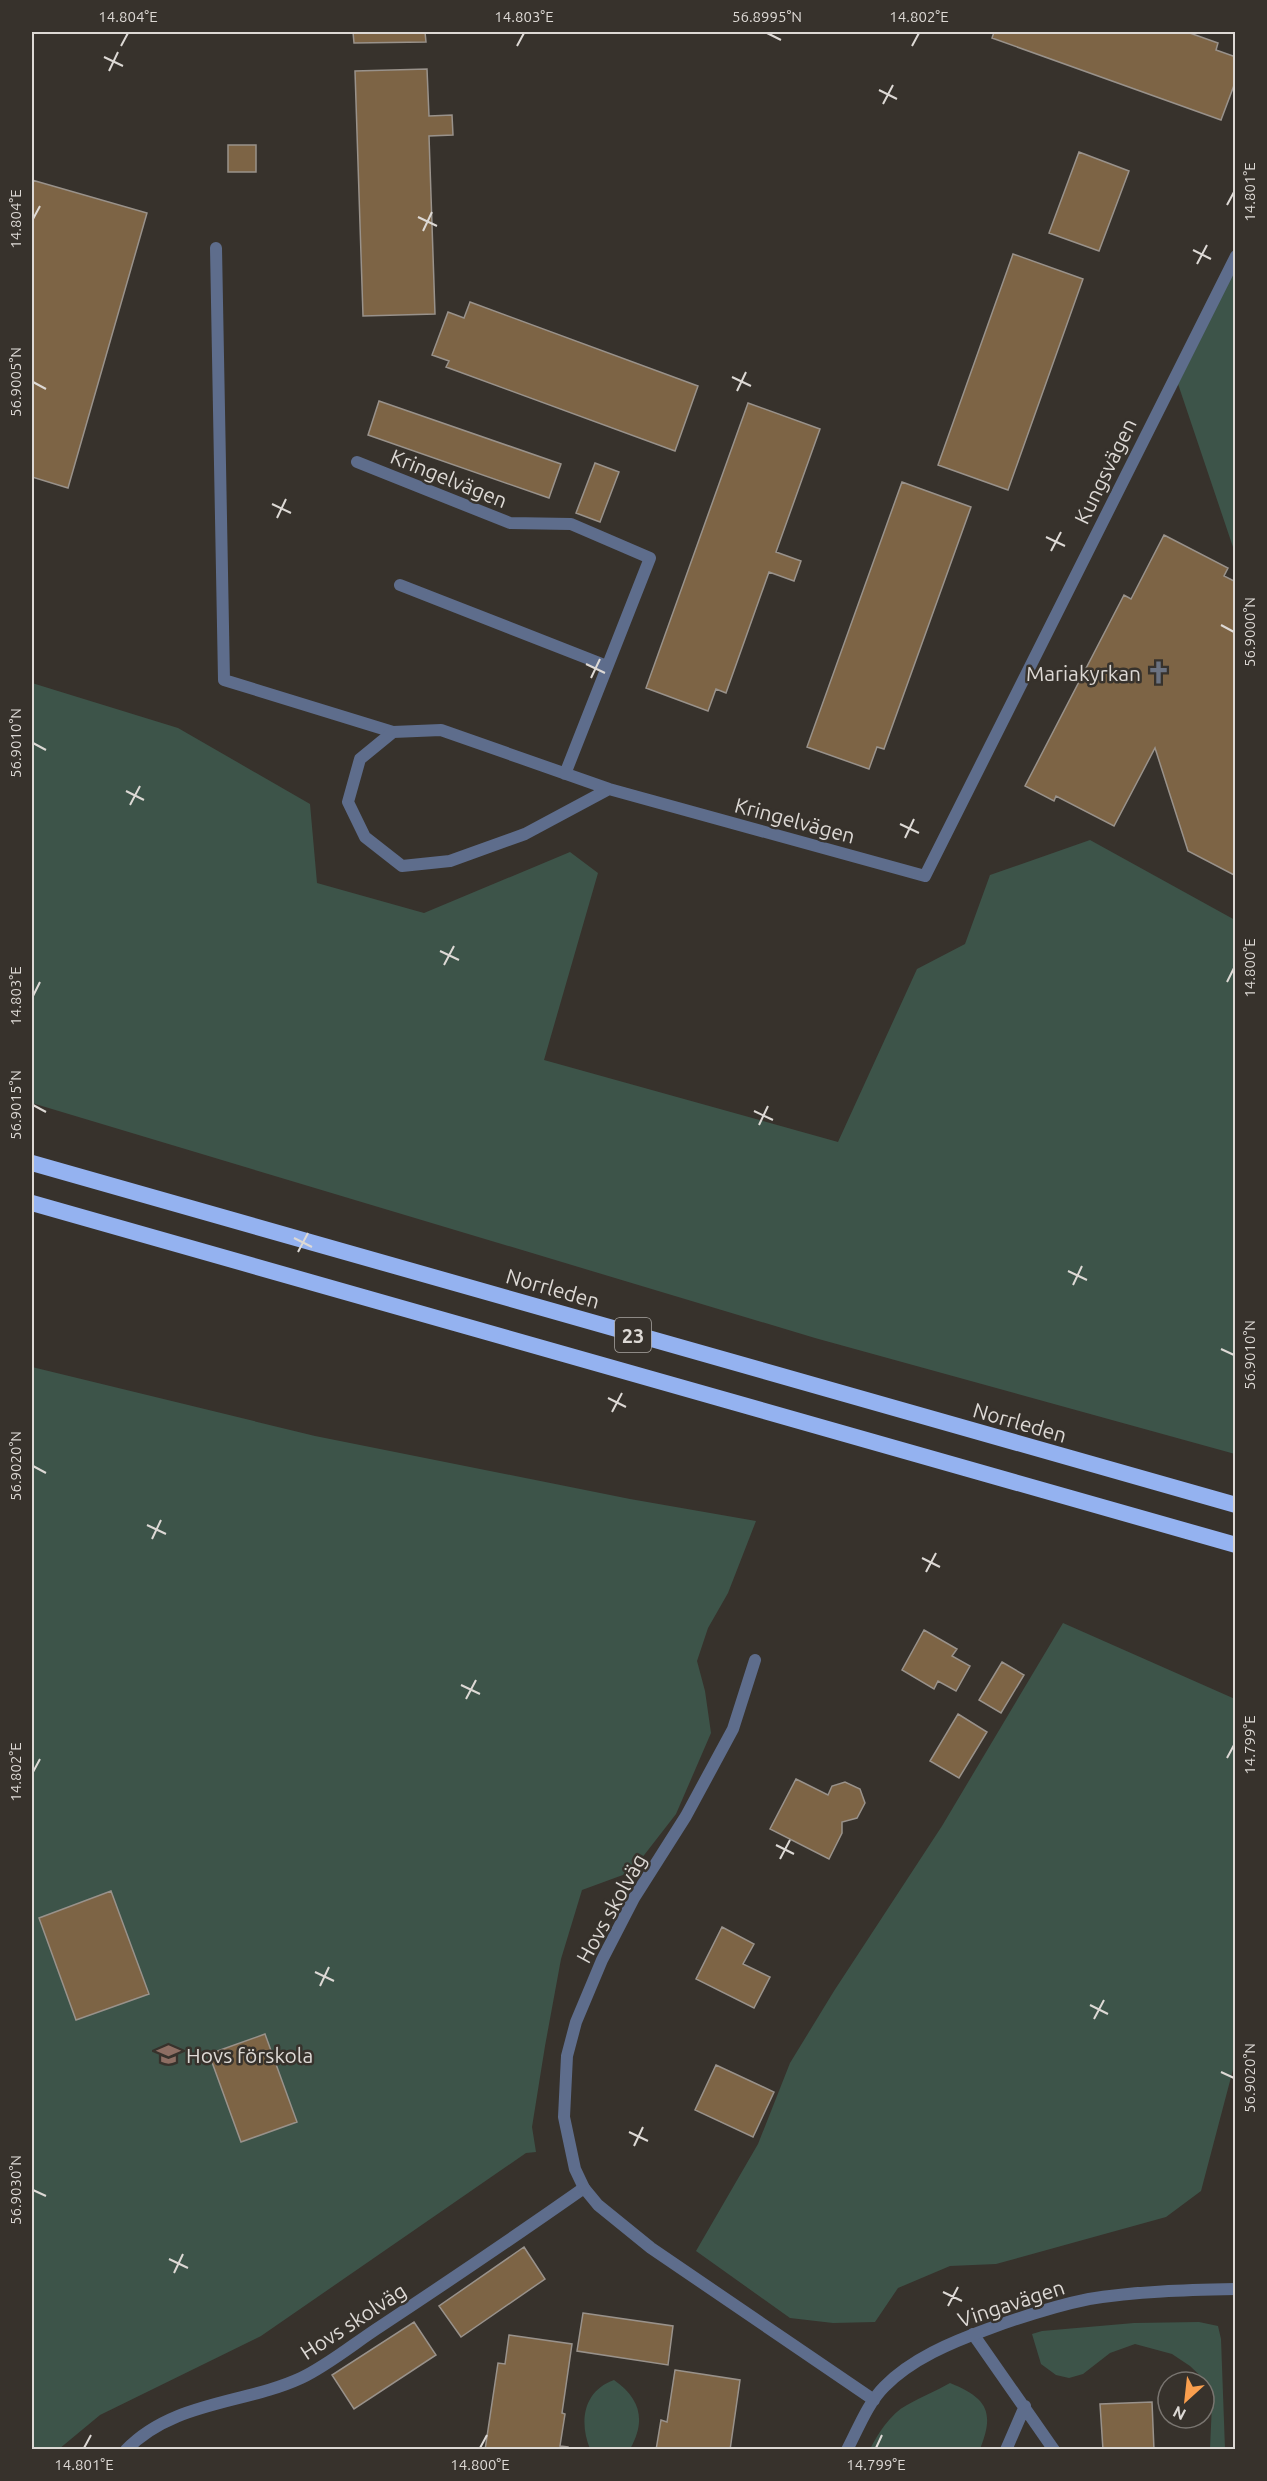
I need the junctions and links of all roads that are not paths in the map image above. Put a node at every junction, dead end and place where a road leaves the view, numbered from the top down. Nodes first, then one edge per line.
1 (216, 248) dead end
2 (1236, 255) edge
3 (357, 462) dead end
4 (400, 585) dead end
5 (607, 666) junction
6 (393, 732) junction
7 (565, 774) junction
8 (609, 789) junction
9 (930, 866) joint
10 (32, 1163) edge
11 (32, 1203) edge
12 (1236, 1505) edge
13 (1236, 1545) edge
14 (754, 1660) dead end
15 (584, 2188) junction
16 (1236, 2289) edge
17 (973, 2334) junction
18 (874, 2400) junction
19 (1025, 2406) junction
20 (126, 2450) edge
21 (847, 2450) edge
22 (1006, 2450) edge
23 (1054, 2450) edge

1 - 6 street, Kringelvägen
2 - 9 street, Kungsvägen
3 - 5 street, Kringelvägen
4 - 5 street
5 - 7 street, Kringelvägen
6 - 7 street, Kringelvägen
6 - 8 street
7 - 8 street, Kringelvägen
8 - 9 street, Kringelvägen
10 - 12 highway, Norrleden / 23
11 - 13 highway, 23
14 - 15 street, Hovs skolväg
15 - 18 street, Hovs skolväg
15 - 20 street, Hovs skolväg
16 - 17 street, Vingavägen
17 - 18 street, Vingavägen
17 - 19 street
18 - 21 street, Vingavägen
19 - 22 street
19 - 23 street

